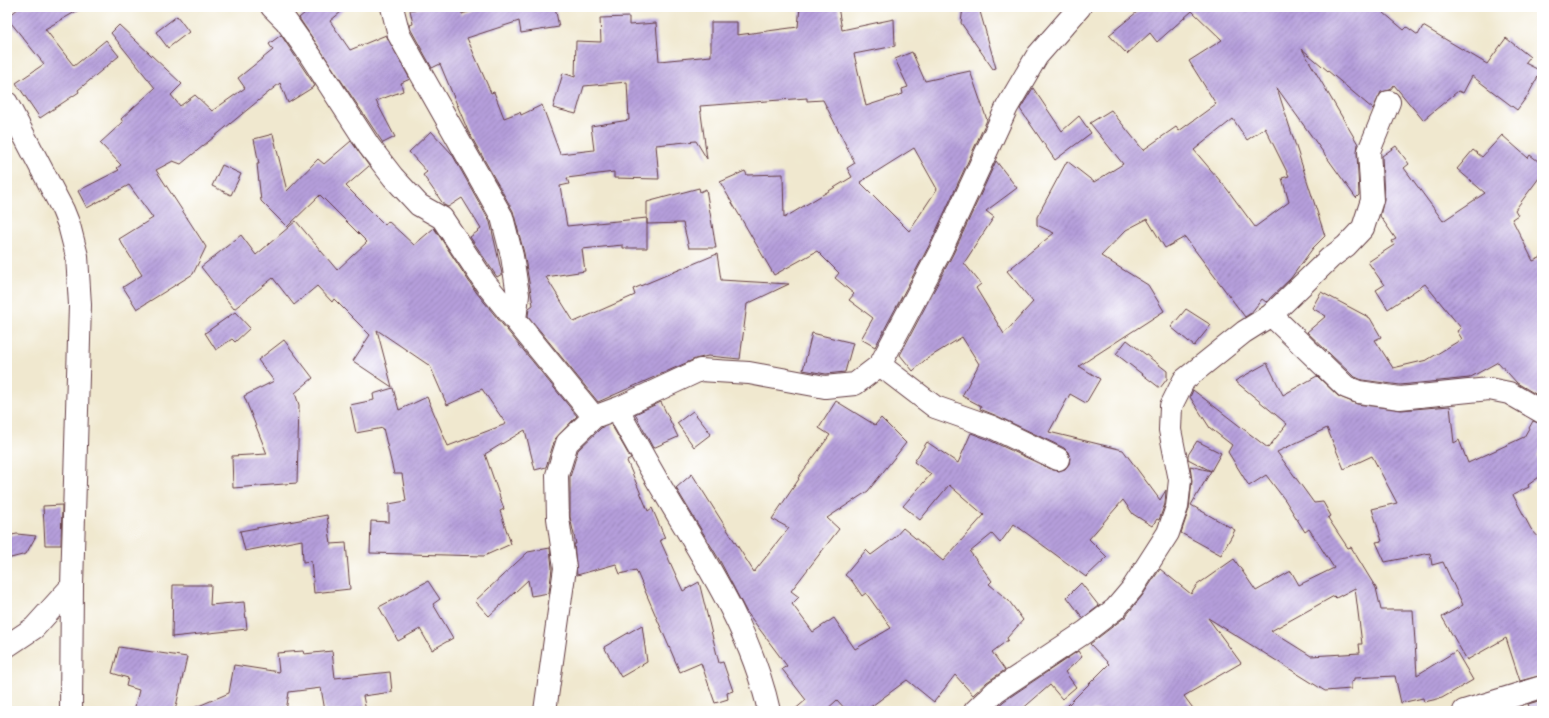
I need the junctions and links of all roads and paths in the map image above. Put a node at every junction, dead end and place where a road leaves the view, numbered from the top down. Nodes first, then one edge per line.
1 (272, 7) edge
2 (392, 7) edge
3 (1080, 7) edge
4 (1389, 102) dead end
5 (7, 103) edge
6 (1271, 315) junction
7 (515, 320) junction
8 (880, 365) junction
9 (621, 407) junction
10 (1542, 412) edge
11 (594, 417) junction
12 (1058, 459) dead end
13 (72, 586) junction
14 (7, 646) edge
15 (1542, 687) edge
16 (72, 711) edge
17 (546, 711) edge
18 (769, 711) edge
19 (975, 711) edge
20 (1464, 711) edge

1 - 7 street
2 - 7 street
3 - 8 street
4 - 6 street
5 - 13 street
6 - 10 street
6 - 19 street
7 - 11 street
8 - 9 street
8 - 12 street
9 - 11 street
9 - 18 street
11 - 17 street
13 - 14 street
13 - 16 street
15 - 20 street

